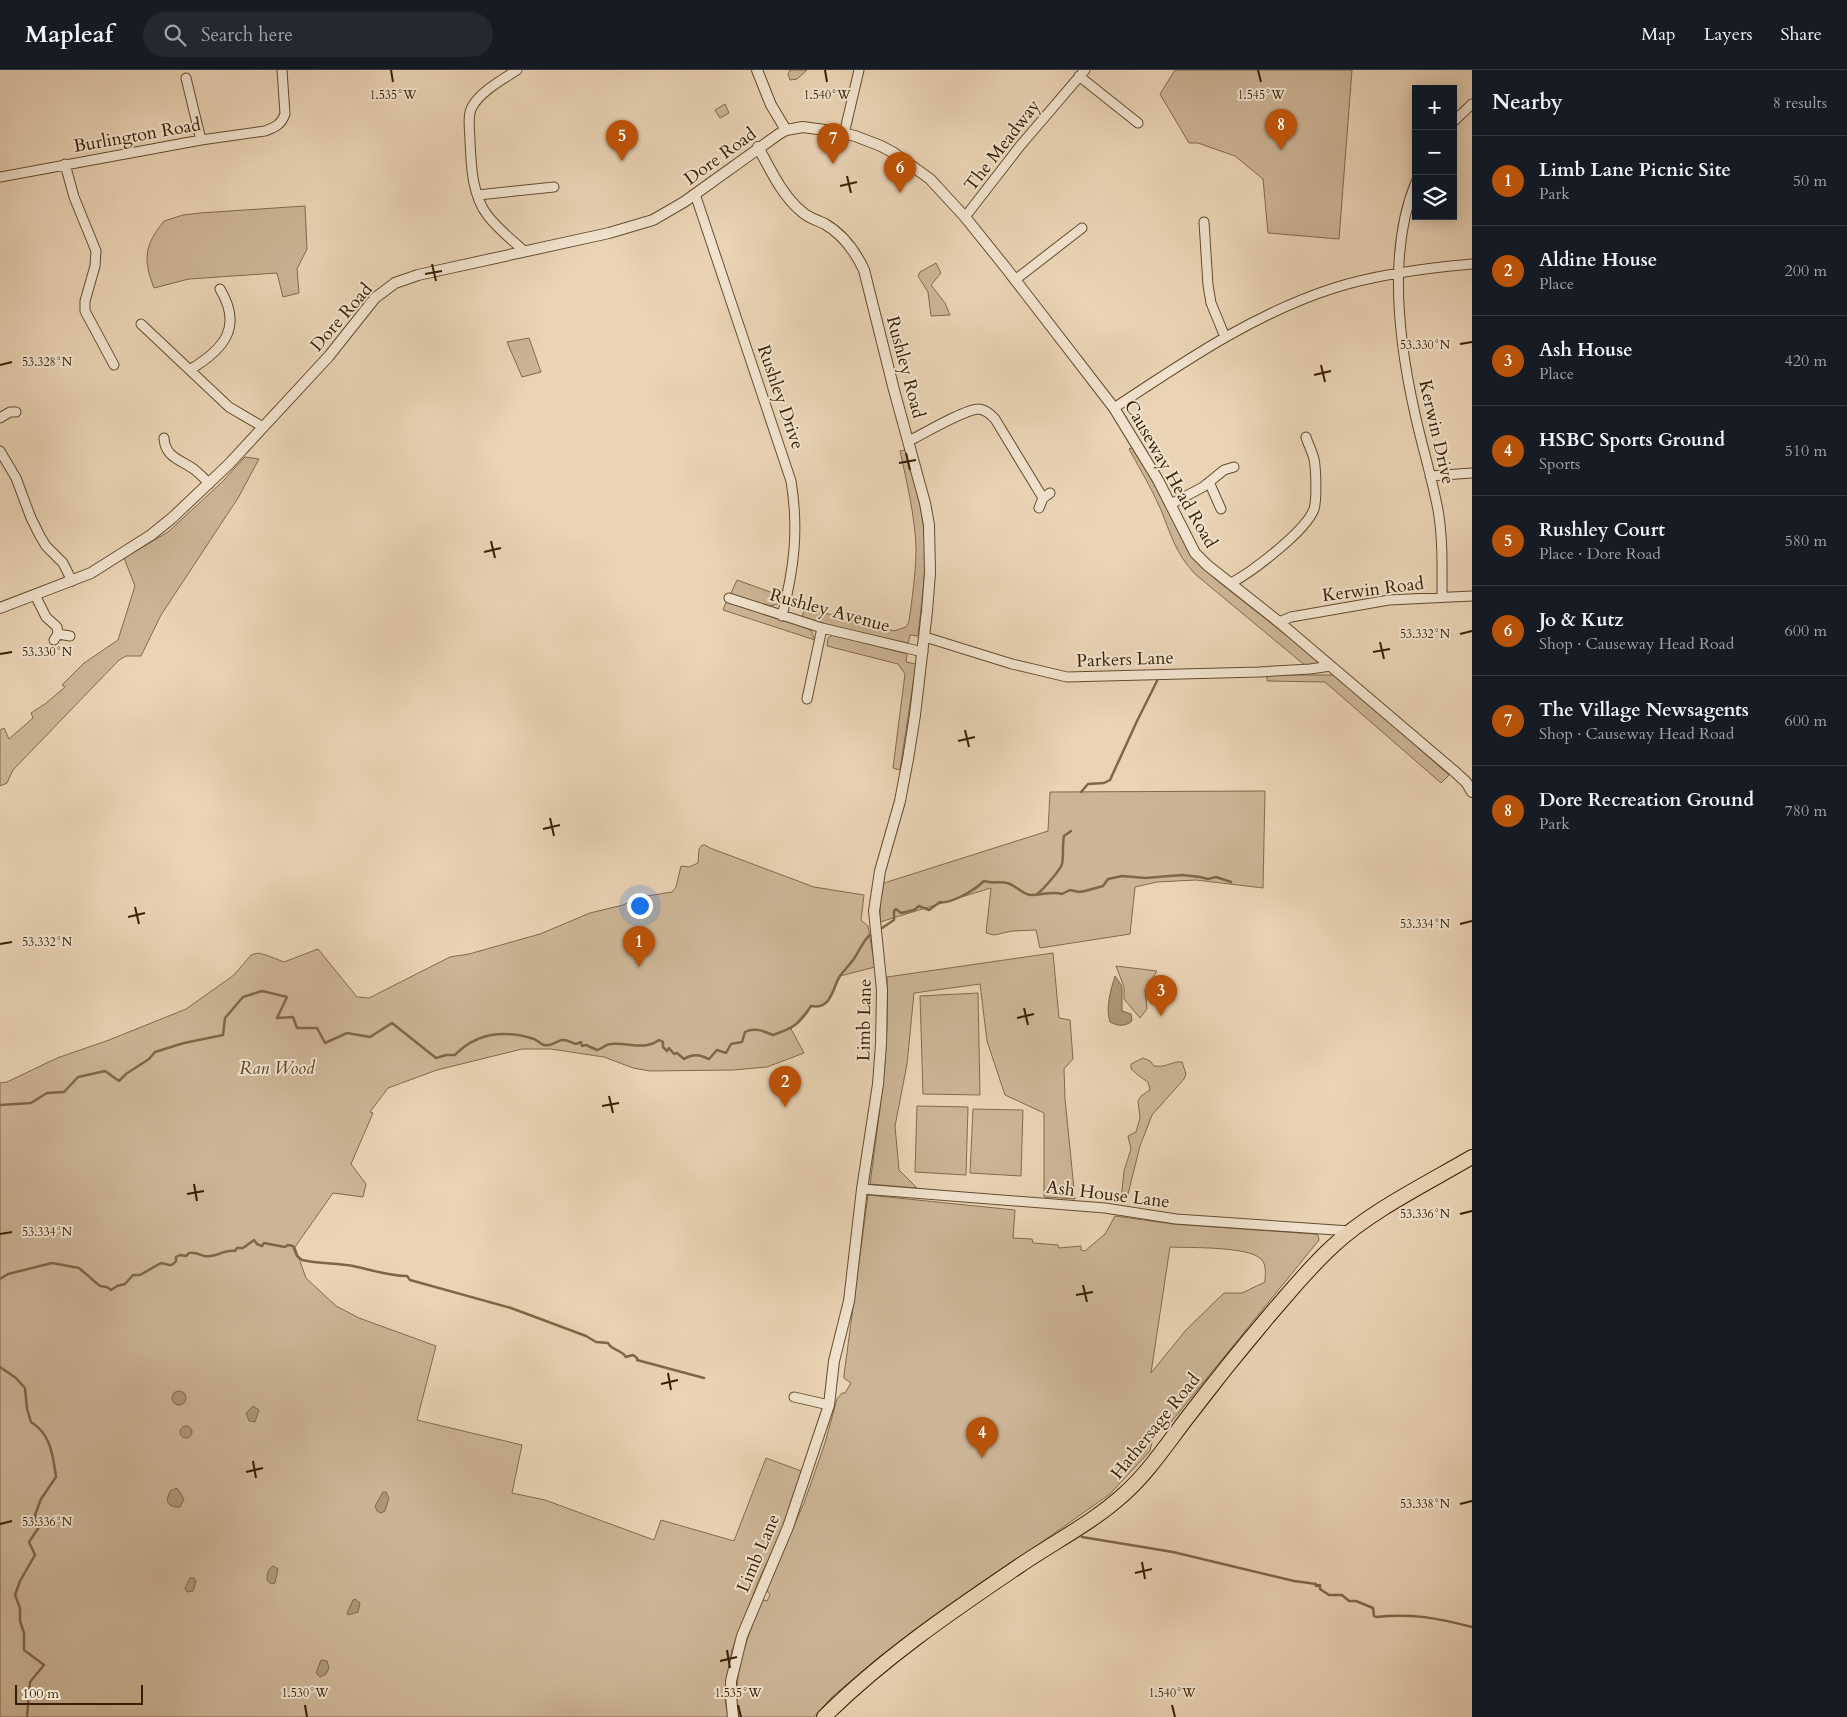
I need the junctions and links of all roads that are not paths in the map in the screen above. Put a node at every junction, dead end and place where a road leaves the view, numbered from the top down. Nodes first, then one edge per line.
1 (282, 70) edge
2 (517, 70) edge
3 (757, 70) edge
4 (859, 70) edge
5 (1082, 73) edge
6 (186, 78) dead end
7 (1472, 104) edge
8 (1457, 118) edge
9 (1138, 123) dead end
10 (786, 130) junction
11 (844, 134) junction
12 (201, 140) junction
13 (758, 148) junction
14 (65, 164) junction
15 (0, 177) edge
16 (554, 187) dead end
17 (695, 194) junction
18 (478, 195) junction
19 (1412, 195) edge
20 (965, 217) junction
21 (1204, 222) dead end
22 (1082, 228) dead end
23 (524, 251) junction
24 (1472, 264) edge
25 (1399, 274) junction
26 (1015, 280) junction
27 (220, 289) dead end
28 (141, 324) dead end
29 (1225, 337) junction
30 (114, 365) dead end
31 (191, 369) junction
32 (1114, 408) junction
33 (16, 412) dead end
34 (0, 418) edge
35 (263, 427) junction
36 (1306, 437) dead end
37 (164, 438) dead end
38 (909, 442) junction
39 (0, 451) edge
40 (1234, 467) dead end
41 (1472, 473) edge
42 (1430, 476) junction
43 (1209, 482) junction
44 (210, 484) junction
45 (1170, 504) junction
46 (1039, 508) dead end
47 (1220, 509) dead end
48 (72, 581) junction
49 (1231, 583) junction
50 (35, 595) junction
51 (1472, 596) edge
52 (1442, 597) junction
53 (728, 598) dead end
54 (0, 608) edge
55 (782, 616) junction
56 (1279, 622) junction
57 (822, 628) junction
58 (70, 636) dead end
59 (924, 637) junction
60 (923, 652) junction
61 (1331, 666) junction
62 (807, 699) dead end
63 (1472, 792) edge
64 (1472, 1157) edge
65 (862, 1190) junction
66 (1350, 1231) junction
67 (794, 1398) dead end
68 (829, 1405) junction
69 (733, 1717) edge
70 (824, 1717) edge

1 - 12 street, Burlington Road
2 - 18 street
3 - 10 street
4 - 11 street
5 - 9 street
5 - 20 street, The Meadway
6 - 12 street
7 - 8 street
10 - 11 street, Causeway Head Road
10 - 13 street, Dore Road
11 - 20 street, Causeway Head Road
12 - 14 street, Burlington Road
13 - 17 street, Dore Road
13 - 38 street, Rushley Road
14 - 15 street, Burlington Road
14 - 30 street
16 - 18 street
17 - 23 street, Dore Road
17 - 55 street, Rushley Drive
18 - 23 street
19 - 25 street, Kerwin Drive
20 - 26 street, Causeway Head Road
21 - 29 street
22 - 26 street
23 - 35 street, Dore Road
24 - 25 street
25 - 29 street
25 - 42 street, Kerwin Drive
26 - 32 street, Causeway Head Road
27 - 31 street
28 - 31 street
29 - 32 street
31 - 35 street
32 - 45 street, Causeway Head Road
33 - 34 street
35 - 44 street, Dore Road
36 - 49 street
37 - 44 street
38 - 46 street
38 - 59 street, Rushley Road
39 - 48 street
40 - 43 street
41 - 42 street
42 - 52 street, Kerwin Drive
43 - 45 street
43 - 47 street
44 - 48 street, Dore Road
45 - 49 street, Causeway Head Road
48 - 50 street, Dore Road
49 - 56 street, Causeway Head Road
50 - 54 street, Dore Road
50 - 58 street
51 - 52 street, Kerwin Road
52 - 56 street, Kerwin Road
53 - 55 street, Rushley Avenue
55 - 57 street, Rushley Avenue
56 - 61 street, Causeway Head Road
57 - 60 street, Rushley Avenue
57 - 62 street
59 - 60 street, Limb Lane
59 - 61 street, Parkers Lane
60 - 65 street, Limb Lane
61 - 63 street, Causeway Head Road
64 - 66 main road, Hathersage Road
65 - 66 street, Ash House Lane
65 - 68 street, Limb Lane
66 - 70 main road, Hathersage Road
67 - 68 street
68 - 69 street, Limb Lane

